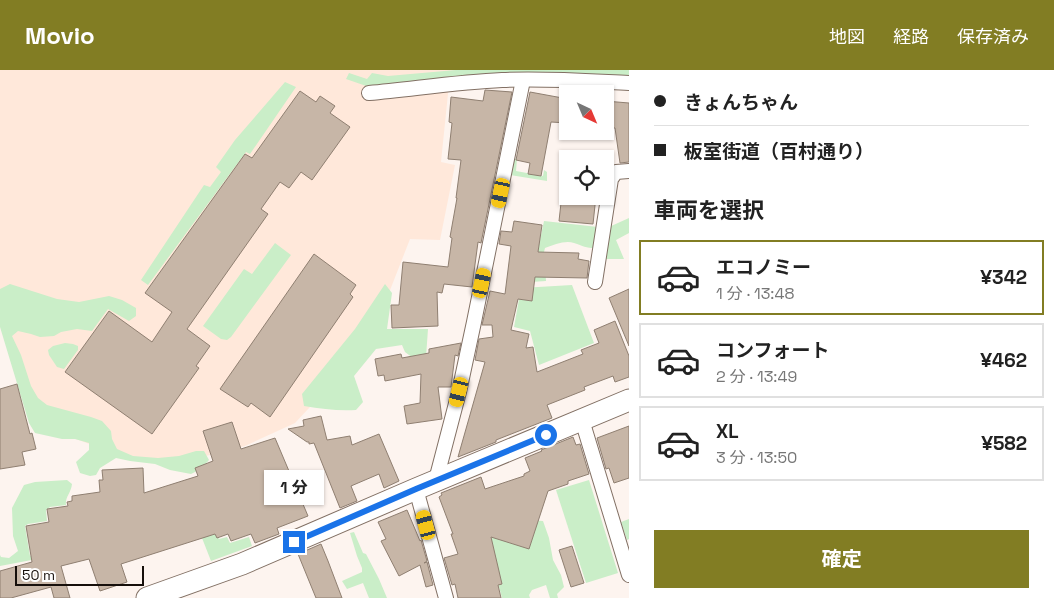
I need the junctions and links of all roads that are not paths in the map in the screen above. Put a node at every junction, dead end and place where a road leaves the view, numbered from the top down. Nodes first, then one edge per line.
1 (523, 80) junction
2 (629, 83) edge
3 (369, 93) dead end
4 (629, 170) edge
5 (595, 282) dead end
6 (629, 400) edge
7 (582, 420) junction
8 (436, 480) junction
9 (416, 489) junction
10 (629, 575) edge
11 (181, 592) edge
12 (147, 598) edge
13 (446, 598) edge

1 - 2 street
1 - 3 street
1 - 8 street
4 - 5 street
6 - 7 main road
7 - 8 main road
7 - 10 street
8 - 9 main road
9 - 11 main road
9 - 13 street
11 - 12 main road

